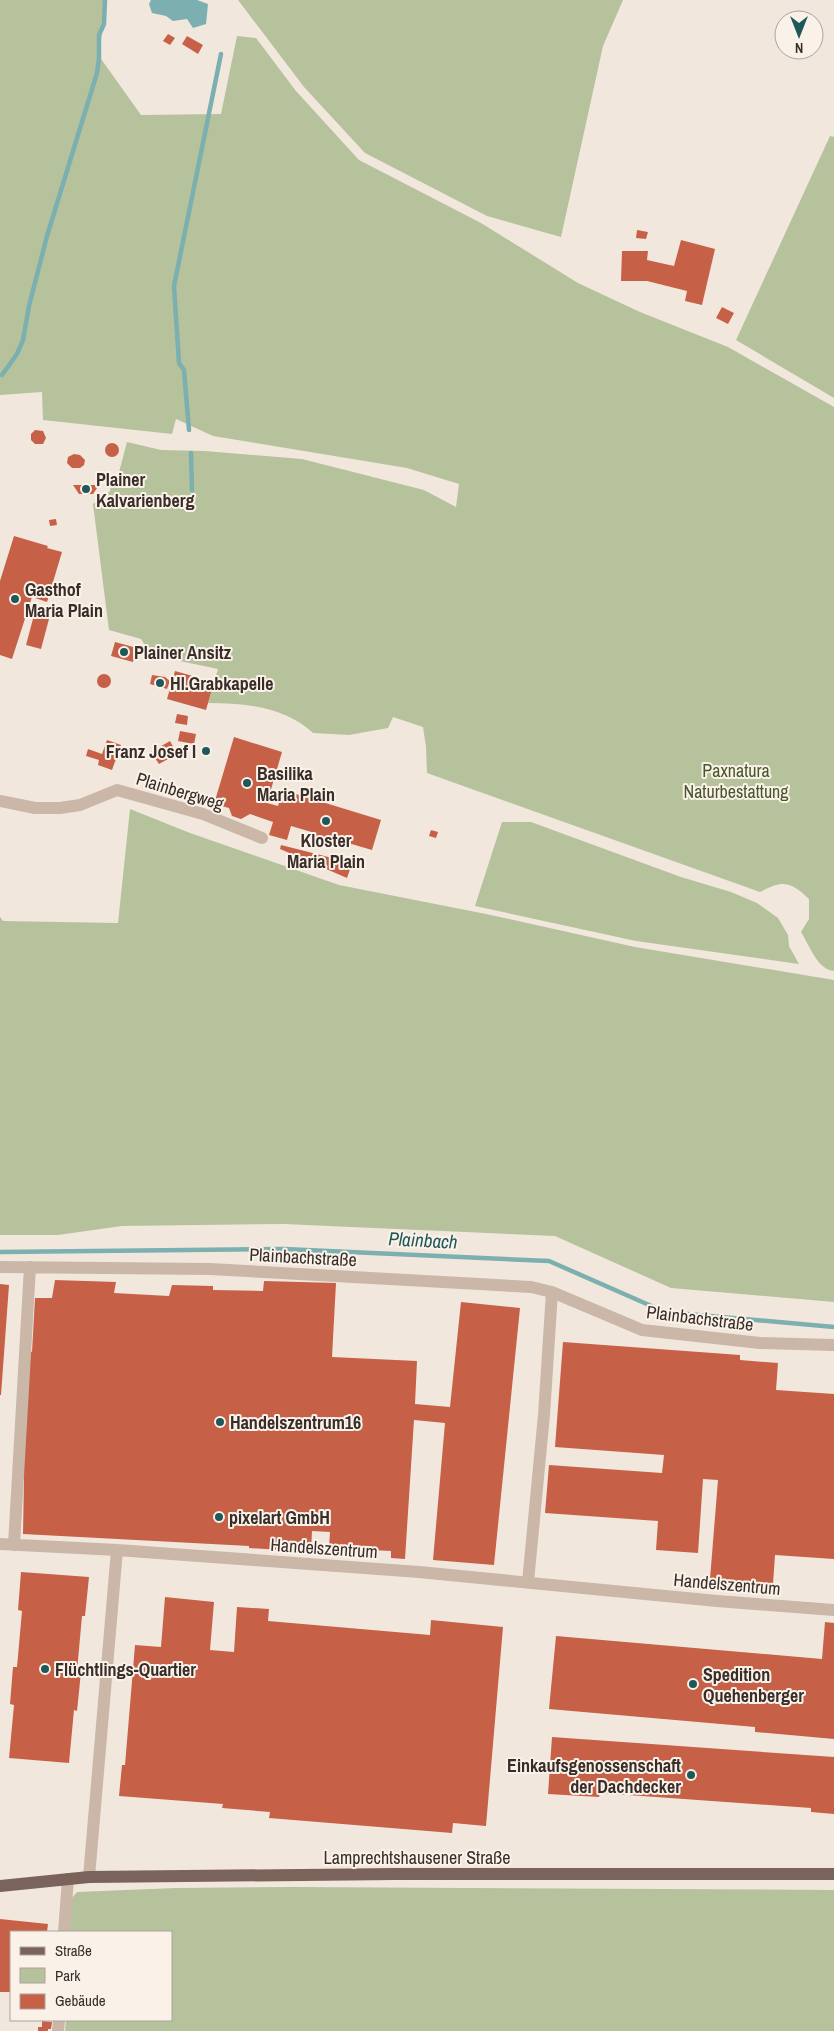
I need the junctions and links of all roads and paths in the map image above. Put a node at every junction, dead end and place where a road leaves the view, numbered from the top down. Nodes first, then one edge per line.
1 (0, 801) edge
2 (262, 838) dead end
3 (0, 1267) edge
4 (30, 1267) junction
5 (552, 1292) junction
6 (834, 1346) edge
7 (0, 1544) edge
8 (14, 1545) junction
9 (117, 1550) junction
10 (528, 1582) junction
11 (834, 1610) edge
12 (834, 1874) edge
13 (90, 1877) junction
14 (68, 1879) junction
15 (0, 1886) edge
16 (64, 1931) edge

1 - 2 street, Plainbergweg
3 - 4 street, Plainbachstraße
4 - 5 street, Plainbachstraße
4 - 8 street
5 - 6 street, Plainbachstraße
5 - 10 street
7 - 8 street, Handelszentrum
8 - 9 street, Handelszentrum
9 - 10 street, Handelszentrum
9 - 13 street
10 - 11 street, Handelszentrum
12 - 13 main road, Lamprechtshausener Straße
13 - 14 main road, Lamprechtshausener Straße
14 - 15 main road, Lamprechtshausener Straße
14 - 16 street

